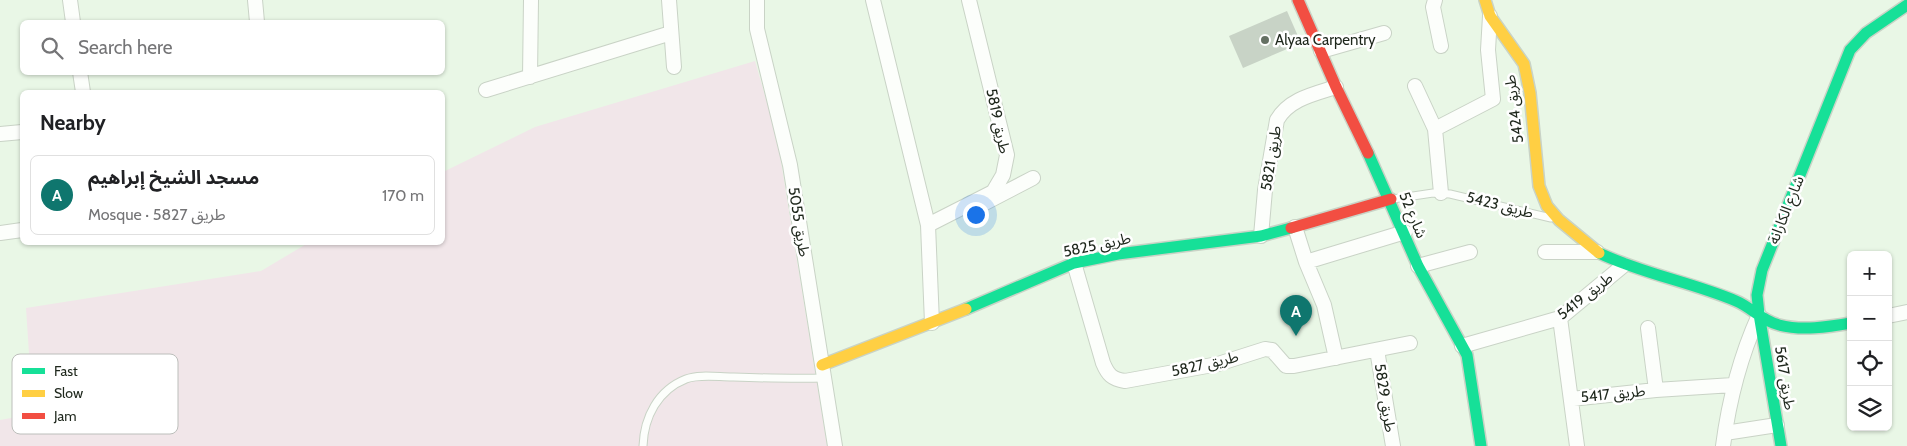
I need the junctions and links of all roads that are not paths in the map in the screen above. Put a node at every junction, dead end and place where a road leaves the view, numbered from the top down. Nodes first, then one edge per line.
1 (70, 0) edge
2 (255, 0) edge
3 (531, 0) edge
4 (669, 0) edge
5 (757, 0) edge
6 (873, 0) edge
7 (969, 0) edge
8 (1298, 0) edge
9 (1435, 0) edge
10 (1485, 0) edge
11 (1907, 4) edge
12 (1490, 16) junction
13 (73, 20) edge
14 (257, 20) edge
15 (671, 33) junction
16 (1384, 33) dead end
17 (1441, 46) dead end
18 (1321, 51) junction
19 (674, 67) dead end
20 (80, 75) edge
21 (530, 76) junction
22 (1415, 86) dead end
23 (1336, 87) junction
24 (83, 90) edge
25 (486, 90) dead end
26 (1435, 129) junction
27 (20, 132) edge
28 (0, 134) edge
29 (1033, 178) dead end
30 (1441, 193) junction
31 (1391, 199) junction
32 (1559, 220) junction
33 (1295, 227) junction
34 (929, 229) junction
35 (20, 230) edge
36 (1405, 232) junction
37 (0, 233) edge
38 (1261, 236) junction
39 (1470, 252) dead end
40 (1545, 252) dead end
41 (1597, 252) junction
42 (1306, 262) junction
43 (1074, 263) junction
44 (1624, 265) junction
45 (1418, 266) junction
46 (1907, 312) edge
47 (1759, 314) junction
48 (1892, 315) edge
49 (1560, 318) junction
50 (932, 323) junction
51 (1847, 323) edge
52 (1648, 328) dead end
53 (1410, 344) dead end
54 (1462, 346) junction
55 (1377, 350) junction
56 (1336, 358) junction
57 (823, 372) junction
58 (1733, 385) junction
59 (1656, 390) junction
60 (1571, 399) junction
61 (1777, 425) junction
62 (1724, 439) edge
63 (643, 446) edge
64 (835, 446) edge
65 (1393, 446) edge
66 (1481, 446) edge
67 (1577, 446) edge
68 (1781, 446) edge

1 - 13 street
2 - 14 street
3 - 21 street
4 - 15 street
5 - 57 street, طريق 5055
6 - 34 street
7 - 34 street, طريق 5819
8 - 18 street, شارع 52
9 - 17 street
10 - 12 street, طريق 5424
11 - 47 street, شارع الكارانة
12 - 26 street
12 - 32 street, طريق 5424
15 - 19 street
15 - 21 street
16 - 18 street
18 - 23 street, شارع 52
20 - 24 street
21 - 25 street
22 - 26 street
23 - 31 street, شارع 52
23 - 38 street, طريق 5821
26 - 30 street
27 - 28 street
29 - 34 street
30 - 31 lane, طريق 5423
30 - 32 lane, طريق 5423
31 - 33 street, طريق 5825
31 - 36 street, شارع 52
32 - 41 street, طريق 5423
33 - 38 street, طريق 5825
33 - 42 street
34 - 50 street
35 - 37 street
36 - 42 street
36 - 45 street, شارع 52
38 - 43 street, طريق 5825
39 - 45 street
40 - 41 street, طريق 5423
41 - 44 street, طريق 5423
42 - 56 street
43 - 50 street, طريق 5825
43 - 56 street, طريق 5827
44 - 47 street, طريق 5419
44 - 49 street, طريق 5419
45 - 54 street, شارع 52
46 - 48 street
47 - 51 street, طريق 5419
47 - 58 street, شارع الكارانة
47 - 61 street, طريق 5617
49 - 54 street, طريق 5419
49 - 60 street, طريق 5417
50 - 57 street, طريق 5825
52 - 59 street, طريق 5417
53 - 55 street, طريق 5827
54 - 66 street, شارع 52
55 - 56 street, طريق 5827
55 - 65 street, طريق 5829
57 - 63 lane
57 - 64 street, طريق 5055
58 - 59 street, طريق 5417
58 - 62 street, شارع الكارانة
59 - 60 street, طريق 5417
60 - 67 street, طريق 5417
61 - 62 street
61 - 68 street, طريق 5617

